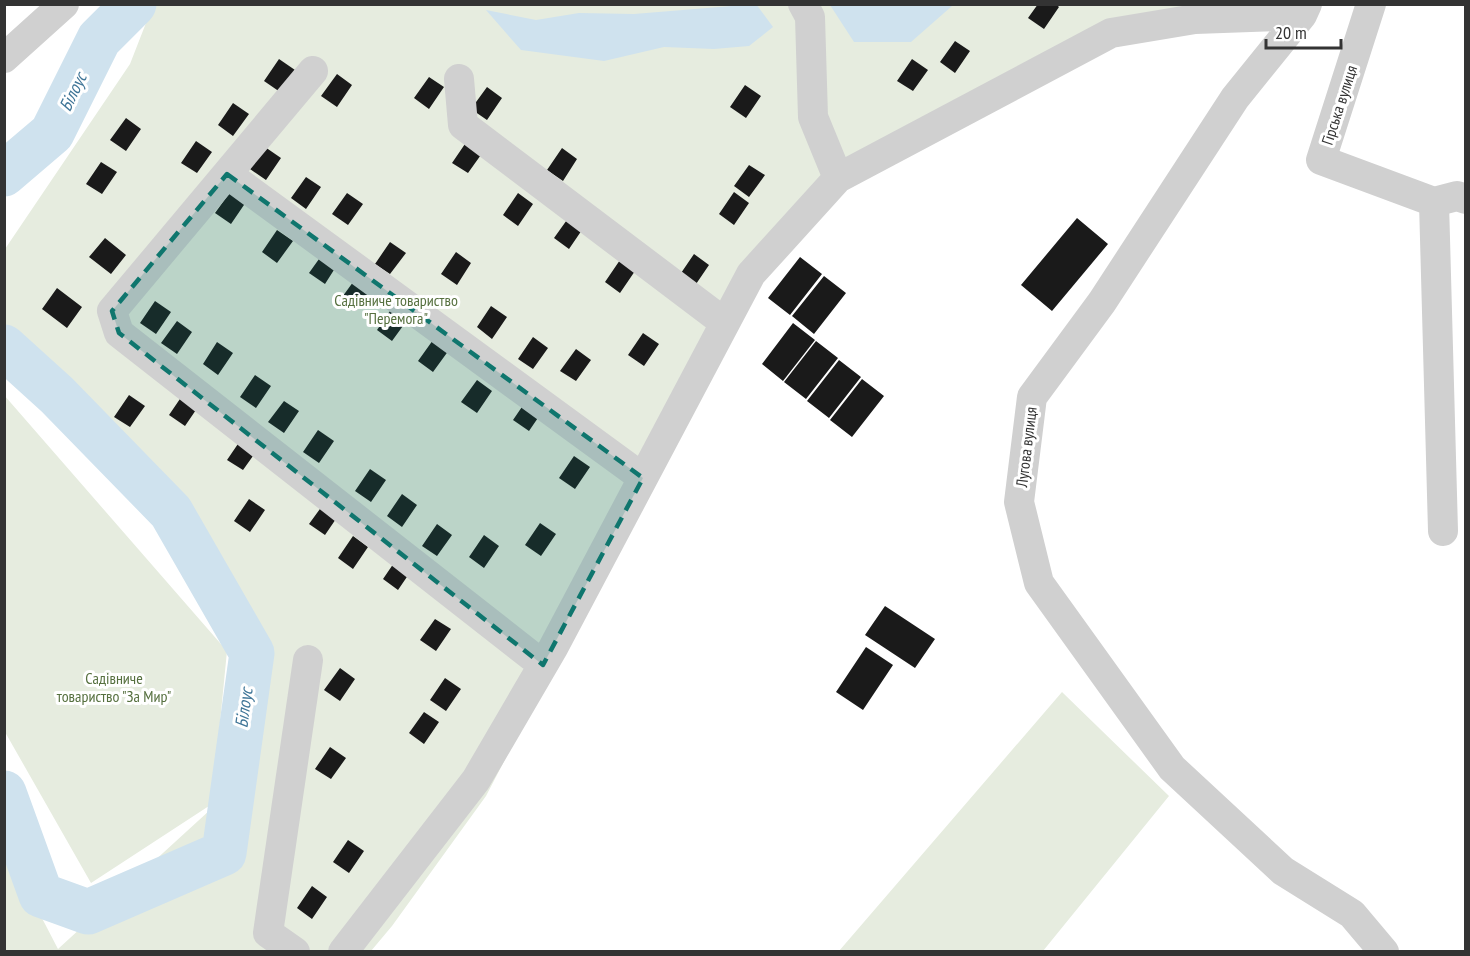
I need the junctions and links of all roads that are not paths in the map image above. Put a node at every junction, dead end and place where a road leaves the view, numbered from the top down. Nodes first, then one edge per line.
1 (64, 4) edge
2 (803, 4) edge
3 (1371, 4) edge
4 (1305, 10) edge
5 (4, 58) edge
6 (313, 71) dead end
7 (459, 80) dead end
8 (227, 174) junction
9 (838, 178) junction
10 (1466, 198) edge
11 (1434, 202) junction
12 (725, 323) junction
13 (643, 478) junction
14 (1443, 531) dead end
15 (308, 660) dead end
16 (543, 665) junction
17 (295, 951) edge
18 (343, 951) edge
19 (1384, 951) edge

1 - 5 street
2 - 9 street
3 - 11 street, Гірська вулиця
4 - 9 street
4 - 19 street, Лугова вулиця
6 - 8 street
7 - 12 street
8 - 13 street
8 - 16 street
9 - 12 street
10 - 11 street
11 - 14 street
12 - 13 street
13 - 16 street
15 - 17 street
16 - 18 street

